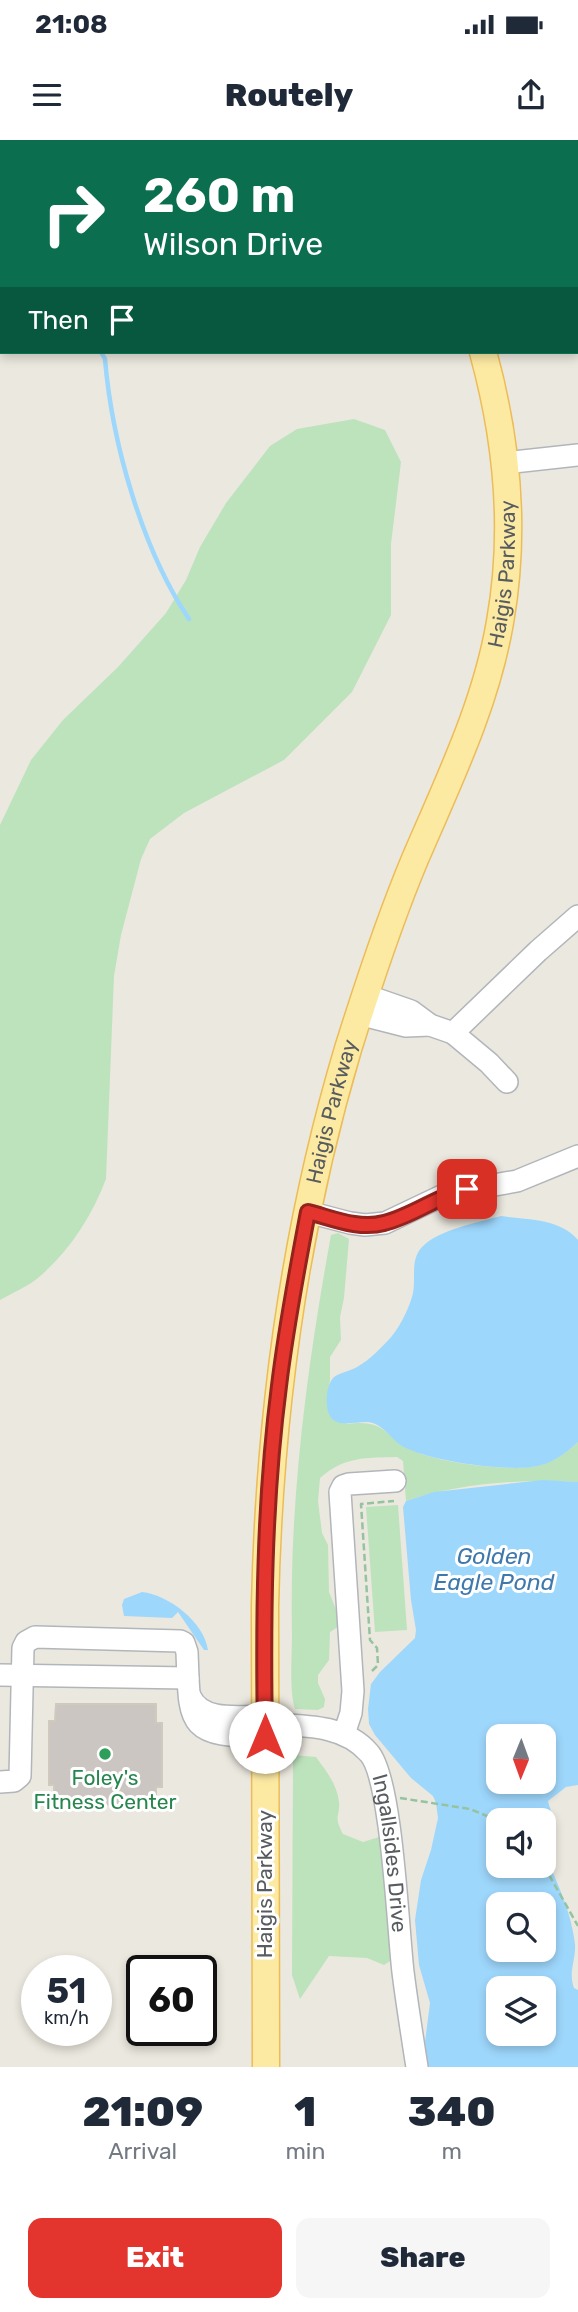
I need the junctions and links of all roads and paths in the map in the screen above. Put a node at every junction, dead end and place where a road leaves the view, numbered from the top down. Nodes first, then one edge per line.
1 (484, 354) edge
2 (578, 455) edge
3 (505, 463) junction
4 (578, 916) edge
5 (362, 1005) junction
6 (453, 1033) junction
7 (507, 1083) dead end
8 (578, 1156) edge
9 (308, 1212) junction
10 (394, 1491) joint
11 (371, 1581) dead end
12 (366, 1582) junction
13 (372, 1671) dead end
14 (0, 1675) edge
15 (22, 1676) junction
16 (189, 1686) junction
17 (265, 1726) junction
18 (344, 1734) junction
19 (0, 1782) edge
20 (383, 1795) junction
21 (486, 1814) edge
22 (551, 1878) edge
23 (578, 1926) edge
24 (266, 2067) edge
25 (417, 2067) edge

1 - 3 main road, Haigis Parkway
2 - 3 street
3 - 5 main road, Haigis Parkway
4 - 6 street
5 - 6 street
5 - 9 main road, Haigis Parkway
6 - 7 street
8 - 9 street
9 - 17 main road, Haigis Parkway
10 - 12 path
10 - 18 street
11 - 12 path
12 - 13 path
14 - 15 street
15 - 16 street
15 - 16 street, Ingallsides Drive
15 - 19 street
16 - 17 street, Ingallsides Drive
17 - 18 street, Ingallsides Drive
17 - 24 main road, Haigis Parkway
18 - 20 street, Ingallsides Drive
20 - 21 path
20 - 25 street, Ingallsides Drive
22 - 23 path

